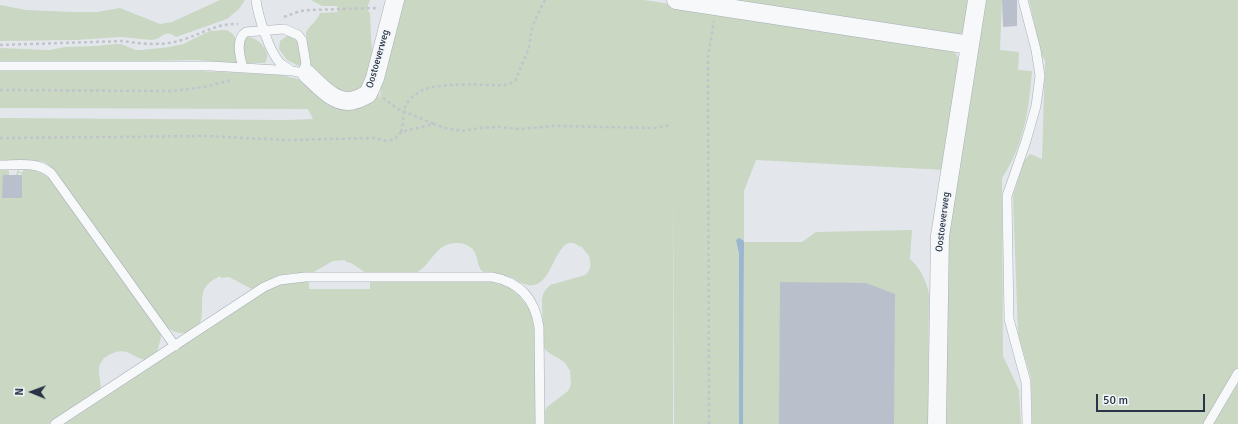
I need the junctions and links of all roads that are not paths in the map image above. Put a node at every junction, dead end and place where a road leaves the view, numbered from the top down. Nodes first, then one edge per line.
1 (256, 0) edge
2 (676, 0) edge
3 (977, 0) edge
4 (1022, 0) edge
5 (394, 4) edge
6 (264, 30) junction
7 (970, 45) junction
8 (0, 66) edge
9 (242, 68) junction
10 (301, 73) junction
11 (0, 165) edge
12 (175, 346) junction
13 (1238, 373) edge
14 (55, 424) edge
15 (540, 424) edge
16 (937, 424) edge
17 (1027, 424) edge
18 (1208, 424) edge

1 - 6 lane
2 - 7 street
3 - 7 street, Oostoeverweg
4 - 17 lane
5 - 10 street, Oostoeverweg
6 - 9 lane
6 - 10 lane
6 - 10 lane
7 - 16 street, Oostoeverweg
8 - 9 lane
9 - 10 lane
11 - 12 lane
12 - 14 lane
12 - 15 lane
13 - 18 lane

